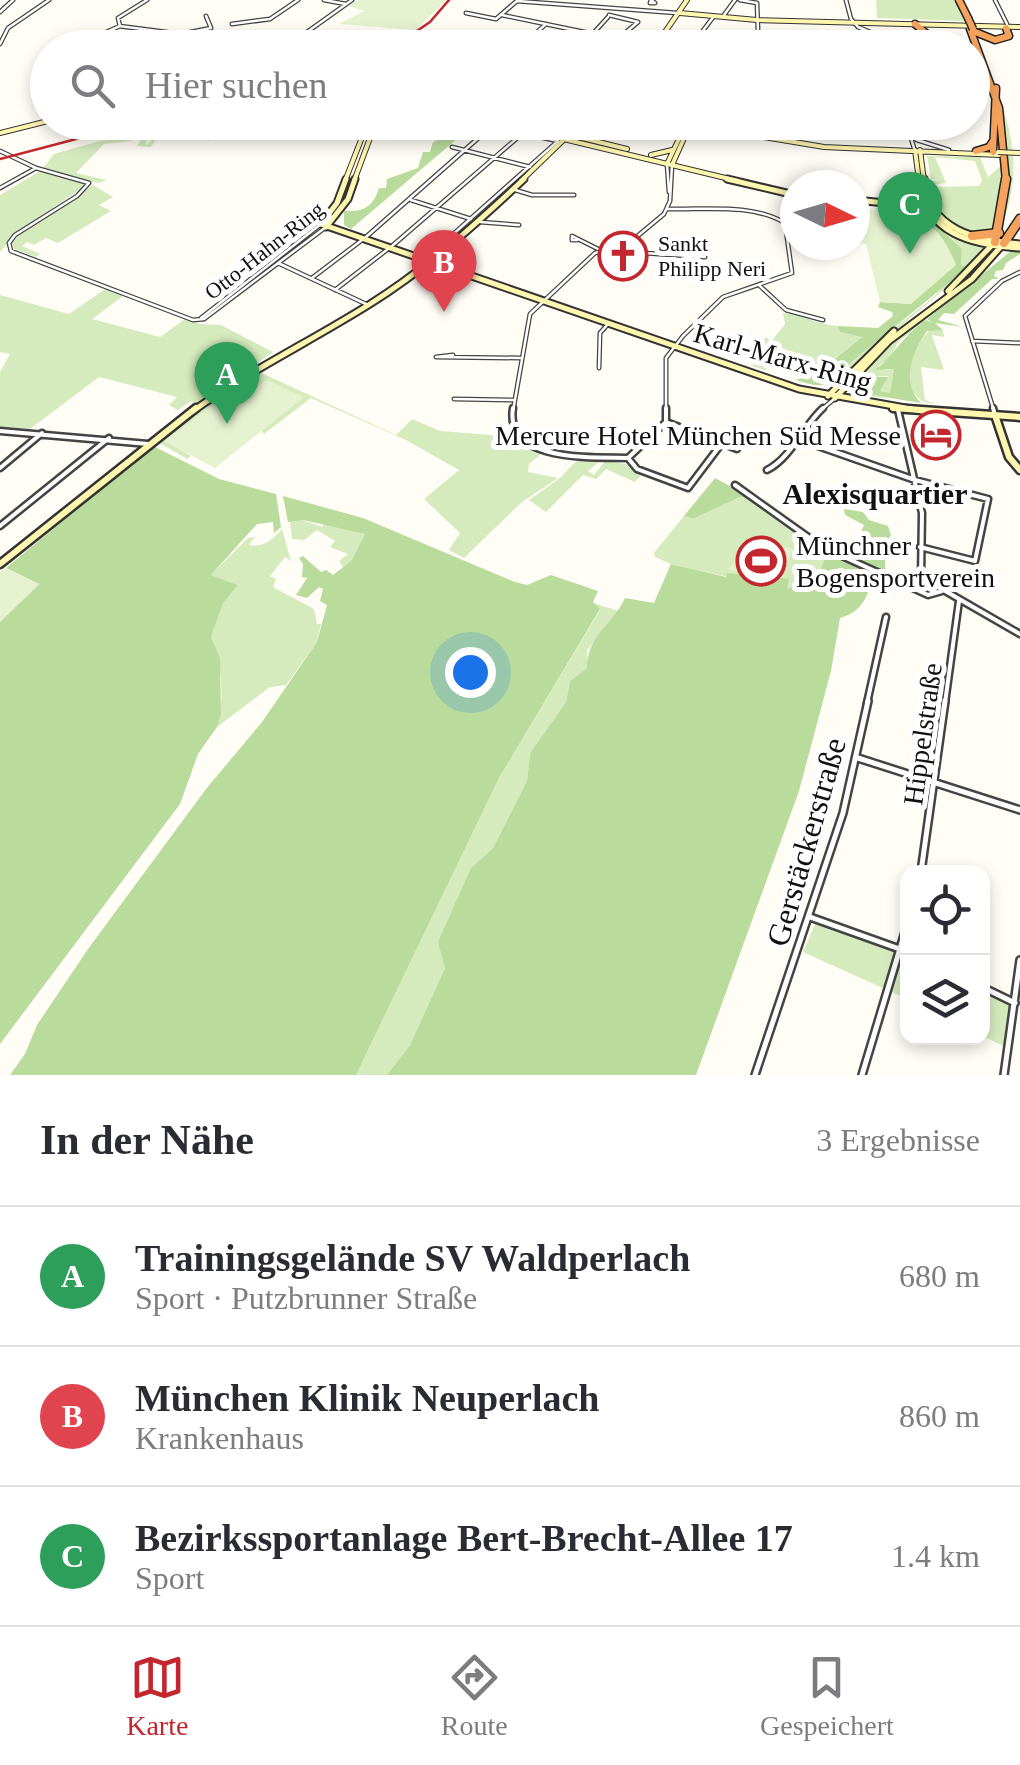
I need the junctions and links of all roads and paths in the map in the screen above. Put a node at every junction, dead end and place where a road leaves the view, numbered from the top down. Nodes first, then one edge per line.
1 (14, 0) edge
2 (50, 0) edge
3 (147, 0) edge
4 (298, 0) edge
5 (324, 0) edge
6 (352, 0) edge
7 (517, 0) edge
8 (573, 0) edge
9 (618, 0) edge
10 (687, 0) edge
11 (734, 0) edge
12 (740, 0) edge
13 (846, 0) edge
14 (958, 0) edge
15 (995, 0) edge
16 (346, 4) junction
17 (571, 5) junction
18 (4, 9) edge
19 (612, 10) junction
20 (680, 12) junction
21 (466, 13) dead end
22 (502, 15) junction
23 (610, 15) junction
24 (724, 15) junction
25 (206, 16) dead end
26 (714, 16) junction
27 (757, 19) junction
28 (851, 20) junction
29 (232, 24) dead end
30 (546, 24) junction
31 (924, 25) junction
32 (119, 26) junction
33 (1010, 27) edge
34 (112, 30) edge
35 (150, 30) edge
36 (200, 30) edge
37 (310, 30) edge
38 (539, 30) edge
39 (580, 30) edge
40 (594, 30) edge
41 (629, 30) edge
42 (667, 30) edge
43 (704, 30) edge
44 (757, 30) edge
45 (867, 30) edge
46 (928, 30) edge
47 (929, 30) edge
48 (972, 30) edge
49 (990, 37) edge
50 (0, 44) edge
51 (990, 50) edge
52 (990, 62) edge
53 (990, 65) edge
54 (997, 88) junction
55 (1010, 111) dead end
56 (30, 126) edge
57 (1012, 126) dead end
58 (0, 133) edge
59 (364, 140) edge
60 (367, 140) edge
61 (477, 140) edge
62 (515, 140) edge
63 (549, 140) edge
64 (563, 140) edge
65 (580, 140) edge
66 (582, 140) edge
67 (679, 140) edge
68 (681, 140) edge
69 (786, 140) edge
70 (914, 140) edge
71 (917, 140) joint
72 (994, 140) junction
73 (1015, 140) dead end
74 (557, 144) junction
75 (452, 147) dead end
76 (673, 150) junction
77 (917, 150) junction
78 (949, 150) junction
79 (0, 151) edge
80 (466, 151) junction
81 (976, 151) junction
82 (997, 153) junction
83 (1020, 154) edge
84 (651, 155) junction
85 (496, 158) junction
86 (670, 162) junction
87 (1019, 166) edge
88 (530, 167) junction
89 (36, 168) junction
90 (0, 188) edge
91 (512, 189) junction
92 (780, 189) edge
93 (574, 195) dead end
94 (922, 197) junction
95 (410, 200) junction
96 (870, 204) edge
97 (1013, 204) dead end
98 (901, 207) junction
99 (438, 208) junction
100 (928, 208) junction
101 (668, 209) junction
102 (337, 216) junction
103 (1020, 219) edge
104 (473, 220) junction
105 (935, 220) junction
106 (780, 221) edge
107 (325, 225) junction
108 (518, 225) dead end
109 (347, 231) junction
110 (972, 236) joint
111 (364, 238) junction
112 (577, 240) dead end
113 (998, 242) junction
114 (628, 244) junction
115 (1020, 246) edge
116 (390, 247) junction
117 (600, 250) junction
118 (705, 258) dead end
119 (428, 260) junction
120 (790, 260) edge
121 (276, 262) junction
122 (1020, 272) edge
123 (312, 278) junction
124 (760, 286) junction
125 (335, 290) junction
126 (543, 300) junction
127 (368, 305) junction
128 (822, 320) dead end
129 (608, 324) junction
130 (972, 341) junction
131 (1020, 343) edge
132 (675, 345) junction
133 (454, 355) dead end
134 (520, 358) junction
135 (599, 368) dead end
136 (833, 395) junction
137 (454, 399) dead end
138 (514, 400) junction
139 (898, 408) junction
140 (995, 413) junction
141 (1020, 414) edge
142 (666, 422) junction
143 (0, 431) edge
144 (42, 434) junction
145 (109, 438) junction
146 (798, 439) junction
147 (722, 443) junction
148 (148, 444) junction
149 (737, 449) dead end
150 (628, 458) junction
151 (0, 468) edge
152 (767, 470) dead end
153 (1020, 470) edge
154 (915, 480) junction
155 (735, 485) dead end
156 (988, 499) joint
157 (0, 526) edge
158 (920, 547) junction
159 (0, 564) edge
160 (942, 591) junction
161 (959, 601) junction
162 (886, 617) dead end
163 (1020, 632) edge
164 (856, 758) junction
165 (933, 782) junction
166 (1020, 810) edge
167 (923, 865) edge
168 (810, 917) junction
169 (900, 948) joint
170 (1020, 960) edge
171 (990, 991) edge
172 (1015, 1003) junction
173 (755, 1075) edge
174 (862, 1075) edge
175 (1004, 1075) edge

1 - 18 street
2 - 50 street
3 - 32 street
4 - 29 street
5 - 16 street
6 - 16 street
7 - 17 street
7 - 22 street
8 - 17 street
9 - 19 street
10 - 20 main road
11 - 24 street
12 - 27 street
13 - 28 street
14 - 48 highway, bridge
15 - 33 street
16 - 37 street
17 - 19 street
19 - 20 street
19 - 23 street
20 - 24 main road
20 - 26 main road
20 - 42 main road
21 - 22 street
22 - 30 street
23 - 40 street
23 - 41 street
24 - 27 main road
25 - 36 street
26 - 27 main road
26 - 43 street
27 - 28 main road
27 - 44 street
28 - 31 main road
28 - 31 main road
28 - 45 street
30 - 38 street
30 - 39 street
31 - 33 main road
31 - 33 main road
31 - 46 highway
31 - 47 highway
32 - 34 street
32 - 35 street
33 - 49 highway
33 - 51 highway
52 - 55 highway
53 - 54 highway
54 - 57 highway
54 - 72 highway
56 - 58 main road
59 - 107 main road, Otto-Hahn-Ring
60 - 102 main road, Otto-Hahn-Ring
61 - 80 street
62 - 85 street
63 - 74 street
64 - 74 main road
65 - 86 main road
66 - 84 main road
67 - 76 main road
68 - 86 main road
69 - 77 main road
70 - 77 street
71 - 77 street
71 - 78 street
72 - 81 highway
72 - 82 highway
73 - 87 highway
74 - 88 street
74 - 91 main road
75 - 80 street
76 - 84 main road
76 - 86 main road
77 - 78 main road
77 - 82 main road
77 - 94 main road
77 - 100 main road
78 - 81 main road
79 - 89 street
80 - 85 street
80 - 95 street
81 - 82 main road
82 - 83 main road, bridge
84 - 86 main road
85 - 88 street
85 - 99 street
86 - 92 main road
86 - 101 street
88 - 104 street
89 - 90 street
89 - 121 street, Otto-Hahn-Ring
91 - 93 street
91 - 104 main road
94 - 98 main road
94 - 100 main road
95 - 99 street
95 - 111 street
96 - 98 main road
97 - 113 highway
98 - 100 main road
98 - 105 main road
99 - 104 street
99 - 116 street
100 - 105 main road
100 - 110 main road
101 - 106 street
101 - 114 street
102 - 107 main road, Otto-Hahn-Ring
102 - 109 main road
103 - 113 highway
104 - 108 street
104 - 119 main road
105 - 113 main road
107 - 109 main road
107 - 111 main road
107 - 121 street, Otto-Hahn-Ring
109 - 111 main road
110 - 113 highway
111 - 116 main road, Karl-Marx-Ring
111 - 123 street
112 - 117 street
113 - 115 main road
113 - 136 main road
114 - 117 street
114 - 118 street
116 - 119 main road, Karl-Marx-Ring
116 - 125 street
117 - 126 street
119 - 126 main road, Karl-Marx-Ring
119 - 127 main road
120 - 124 street
121 - 123 street
122 - 130 street
123 - 125 street
124 - 128 street
124 - 132 street
125 - 127 street
126 - 129 main road, Karl-Marx-Ring
126 - 132 main road, Karl-Marx-Ring
126 - 134 street
127 - 148 main road
129 - 132 main road, Karl-Marx-Ring
129 - 135 street
130 - 131 street
130 - 140 street
132 - 136 main road, Karl-Marx-Ring
132 - 142 street
133 - 134 street
134 - 138 street
136 - 139 main road, Karl-Marx-Ring
136 - 140 main road, Karl-Marx-Ring
136 - 146 street
137 - 138 street
138 - 150 street
139 - 140 main road, Karl-Marx-Ring
139 - 154 street
140 - 141 main road, Karl-Marx-Ring
140 - 153 main road
142 - 147 street
142 - 150 street
143 - 144 street
144 - 145 street
144 - 151 street
145 - 148 street
145 - 157 street
146 - 152 street
146 - 154 street
147 - 149 street
147 - 150 street
148 - 159 main road
154 - 156 street
154 - 158 street
155 - 160 street
156 - 158 street
158 - 160 street
160 - 161 street
161 - 163 street
161 - 165 street, Hippelstraße
162 - 164 street, Gerstäckerstraße
164 - 165 street
164 - 168 street, Gerstäckerstraße
165 - 166 street
165 - 167 street, Hippelstraße
168 - 169 street
168 - 173 street, Gerstäckerstraße
169 - 174 street
170 - 172 street
171 - 172 street
172 - 175 street

